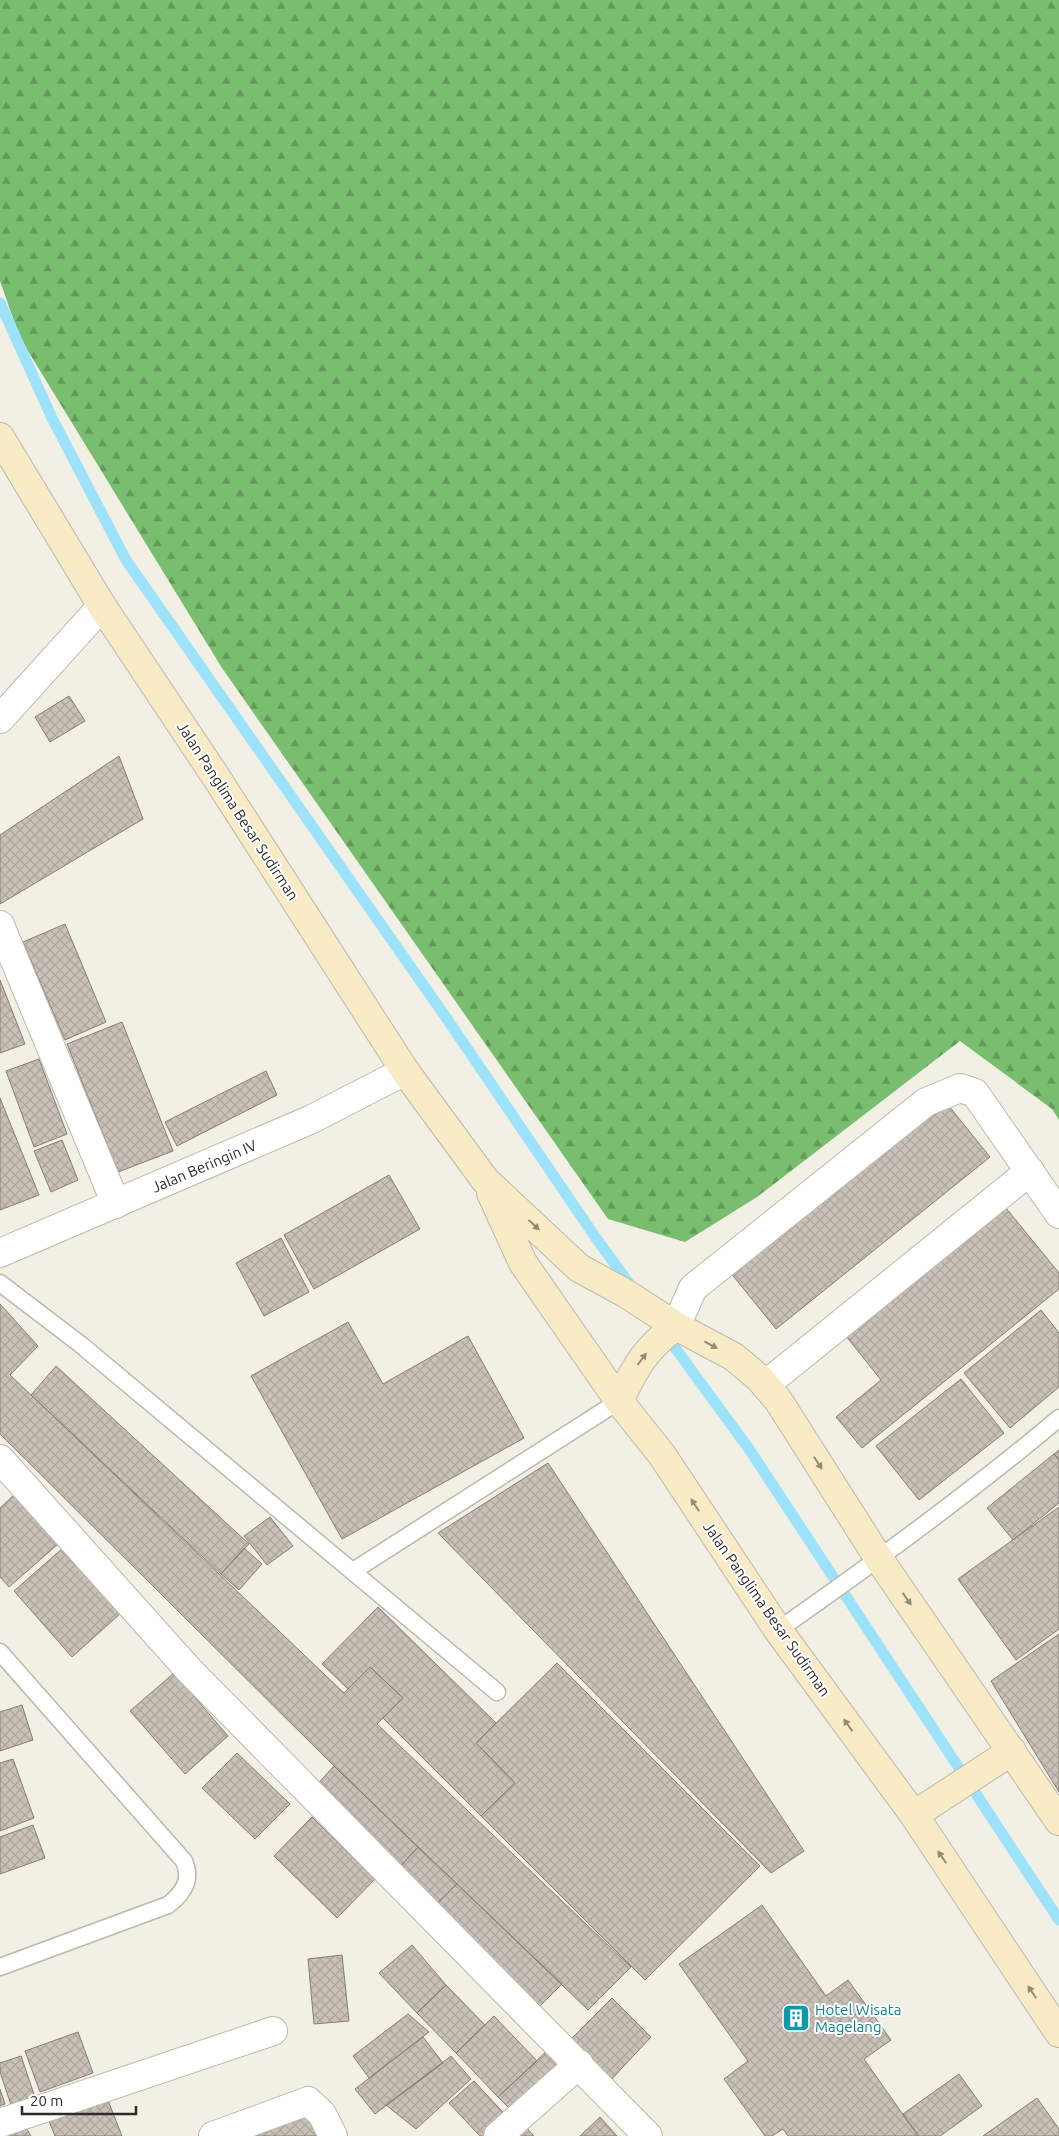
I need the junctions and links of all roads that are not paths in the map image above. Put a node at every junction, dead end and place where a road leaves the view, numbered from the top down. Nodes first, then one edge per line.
1 (0, 437) edge
2 (102, 606) junction
3 (0, 719) edge
4 (0, 925) edge
5 (405, 1072) junction
6 (1030, 1171) junction
7 (485, 1180) junction
8 (116, 1204) junction
9 (1059, 1214) edge
10 (0, 1253) edge
11 (0, 1283) edge
12 (676, 1326) junction
13 (765, 1384) junction
14 (619, 1401) junction
15 (1059, 1418) edge
16 (0, 1459) edge
17 (880, 1559) junction
18 (353, 1571) junction
19 (778, 1630) junction
20 (0, 1652) edge
21 (496, 1692) dead end
22 (1012, 1751) junction
23 (914, 1815) junction
24 (1059, 1821) edge
25 (0, 1967) edge
26 (273, 2031) dead end
27 (1059, 2033) edge
28 (579, 2064) junction
29 (0, 2123) edge
30 (213, 2136) edge
31 (333, 2136) edge
32 (498, 2136) edge
33 (648, 2136) edge

1 - 2 main road, Jalan Panglima Besar Sudirman
2 - 3 street
2 - 5 main road, Jalan Panglima Besar Sudirman
4 - 8 street
5 - 7 main road, Jalan Panglima Besar Sudirman
5 - 8 street, Jalan Beringin IV
6 - 9 street
6 - 12 street
6 - 13 street
7 -> 12 main road, Jalan Panglima Besar Sudirman
7 - 14 main road, Jalan Panglima Besar Sudirman
8 - 10 street, Jalan Beringin IV
11 - 18 lane
12 -> 13 main road, Jalan Panglima Besar Sudirman
14 -> 12 main road
13 -> 17 main road, Jalan Panglima Besar Sudirman
14 - 18 lane
19 -> 14 main road, Jalan Panglima Besar Sudirman
15 - 17 lane
16 - 28 street
17 - 19 lane
17 -> 22 main road, Jalan Panglima Besar Sudirman
18 - 21 lane
23 -> 19 main road, Jalan Panglima Besar Sudirman
20 - 25 lane
22 - 23 main road
22 - 24 main road, Jalan Panglima Besar Sudirman
27 -> 23 main road, Jalan Panglima Besar Sudirman
26 - 29 street
28 - 32 street
28 - 33 street
30 - 31 street

